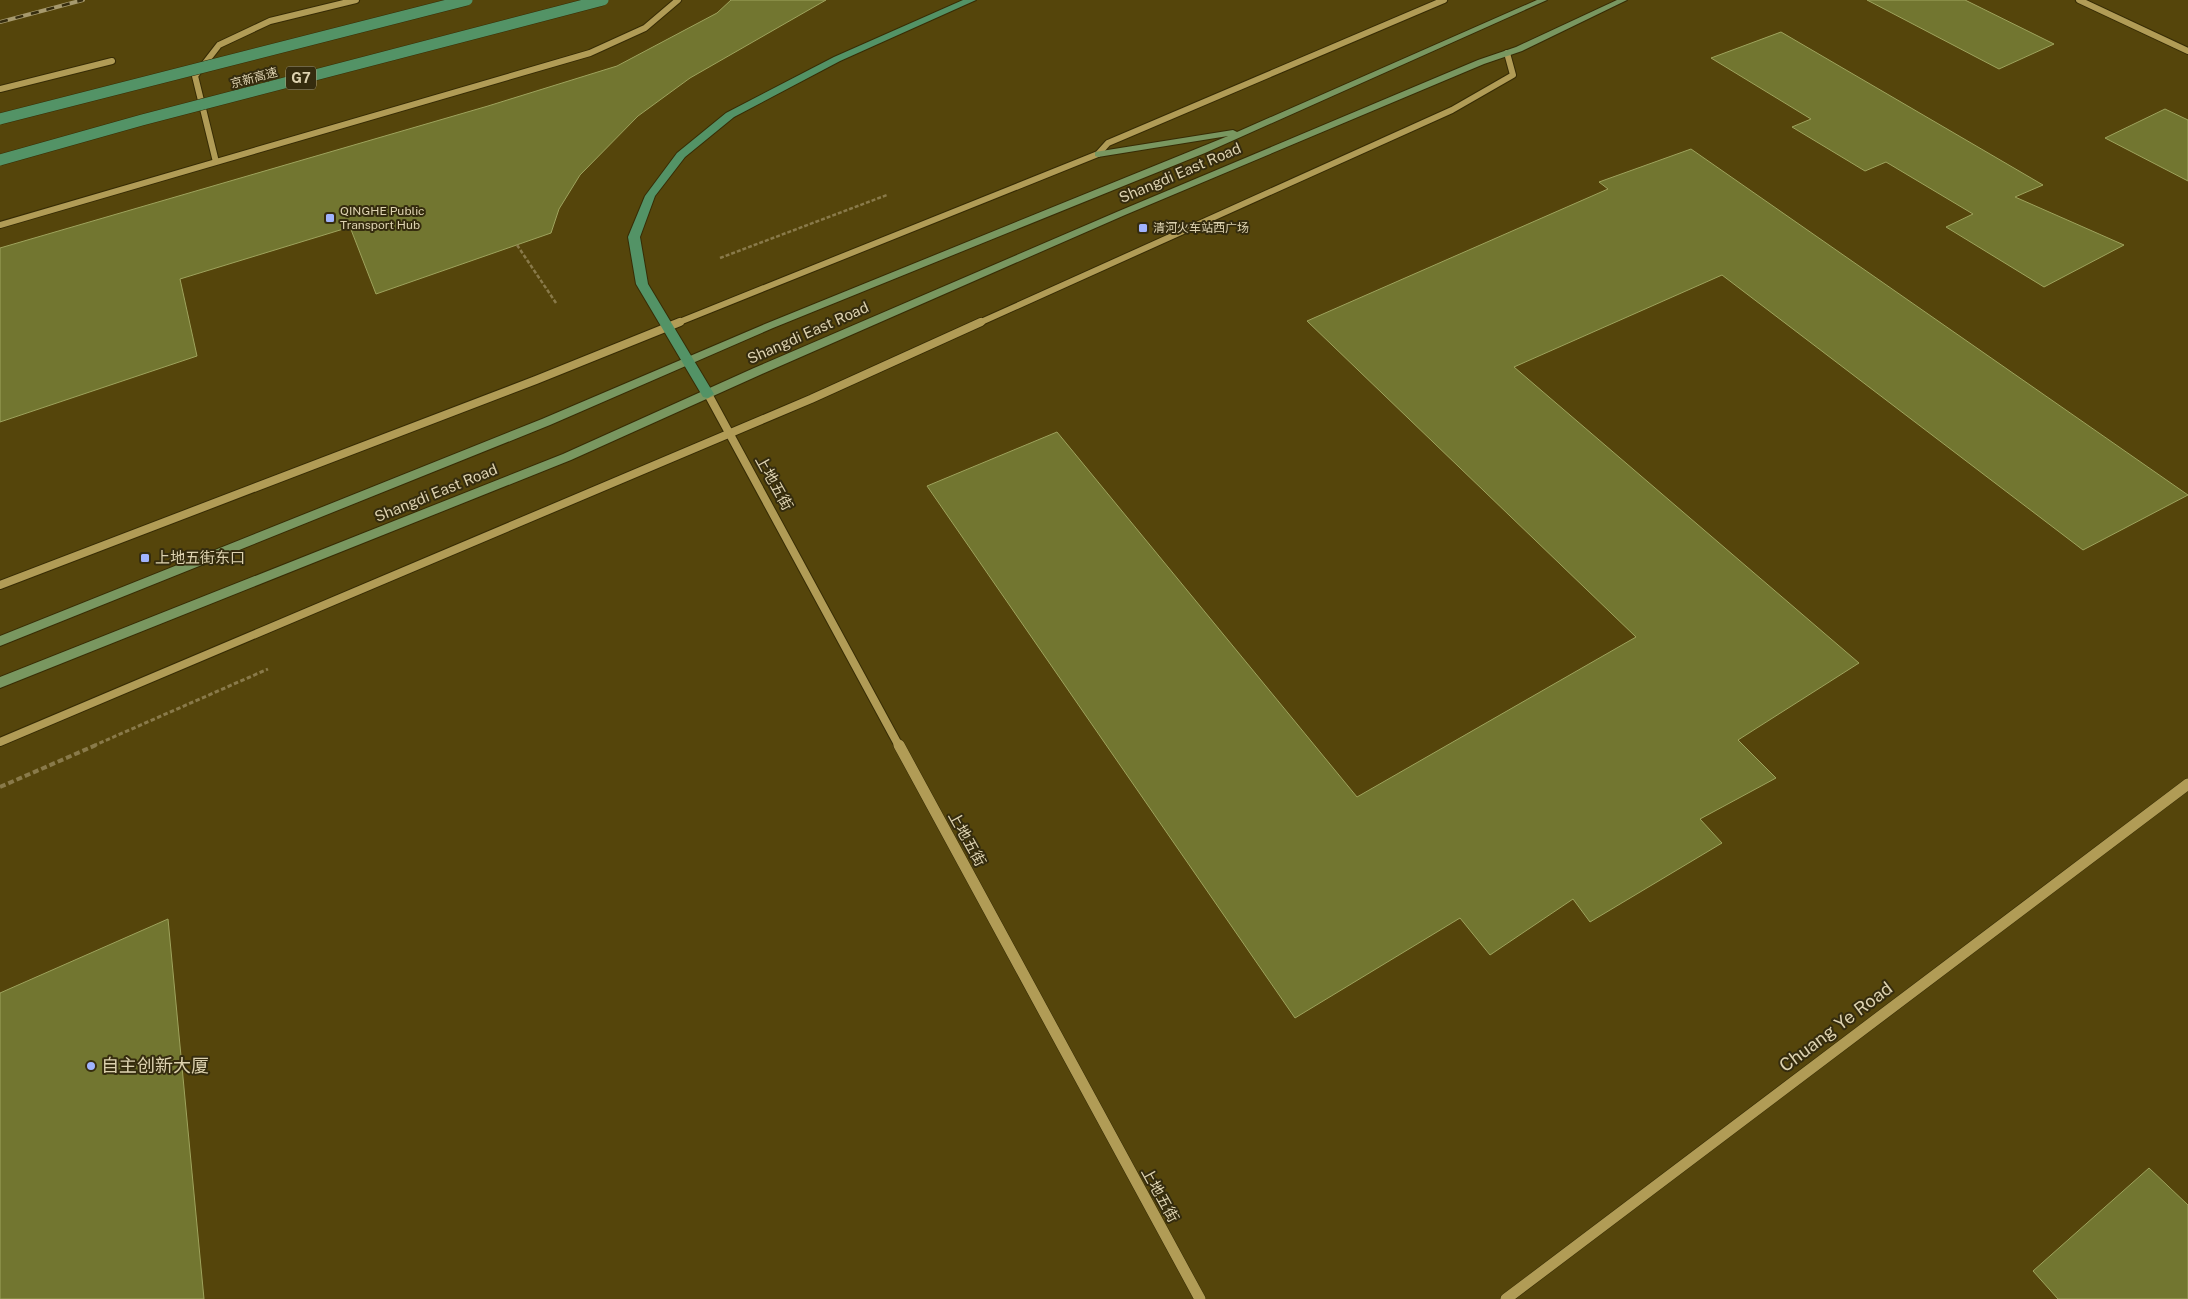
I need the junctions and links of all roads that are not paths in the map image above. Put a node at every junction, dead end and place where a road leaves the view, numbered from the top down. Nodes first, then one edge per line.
1 (356, 0) edge
2 (467, 0) edge
3 (603, 0) edge
4 (678, 0) edge
5 (970, 0) edge
6 (1444, 0) edge
7 (1543, 0) edge
8 (1623, 0) edge
9 (2079, 0) edge
10 (2188, 51) edge
11 (1507, 53) junction
12 (112, 61) dead end
13 (0, 89) edge
14 (0, 119) edge
15 (1252, 130) junction
16 (1098, 154) junction
17 (0, 160) edge
18 (216, 162) junction
19 (0, 225) edge
20 (668, 327) junction
21 (688, 361) junction
22 (708, 394) junction
23 (730, 434) junction
24 (0, 585) edge
25 (0, 641) edge
26 (0, 683) edge
27 (0, 742) edge
28 (2188, 784) edge
29 (1200, 1299) edge
30 (1506, 1299) edge

1 - 18 street
2 - 14 highway, 京新高速 / G7, bridge
3 - 17 highway, 京新高速 / G7, bridge
4 - 18 street
5 - 20 highway
6 - 16 street
7 - 15 main road, Shangdi East Road
8 - 11 main road, Shangdi East Road
9 - 10 street
11 - 22 main road, Shangdi East Road
11 - 23 street
12 - 13 street
15 - 16 main road
15 - 21 main road, Shangdi East Road
16 - 20 street
18 - 19 street
20 - 21 highway
20 - 24 street
21 - 22 highway
21 - 25 main road, Shangdi East Road
22 - 23 street, 上地五街
22 - 26 main road, Shangdi East Road
23 - 27 street
23 - 29 street, 上地五街
28 - 30 street, Chuang Ye Road

